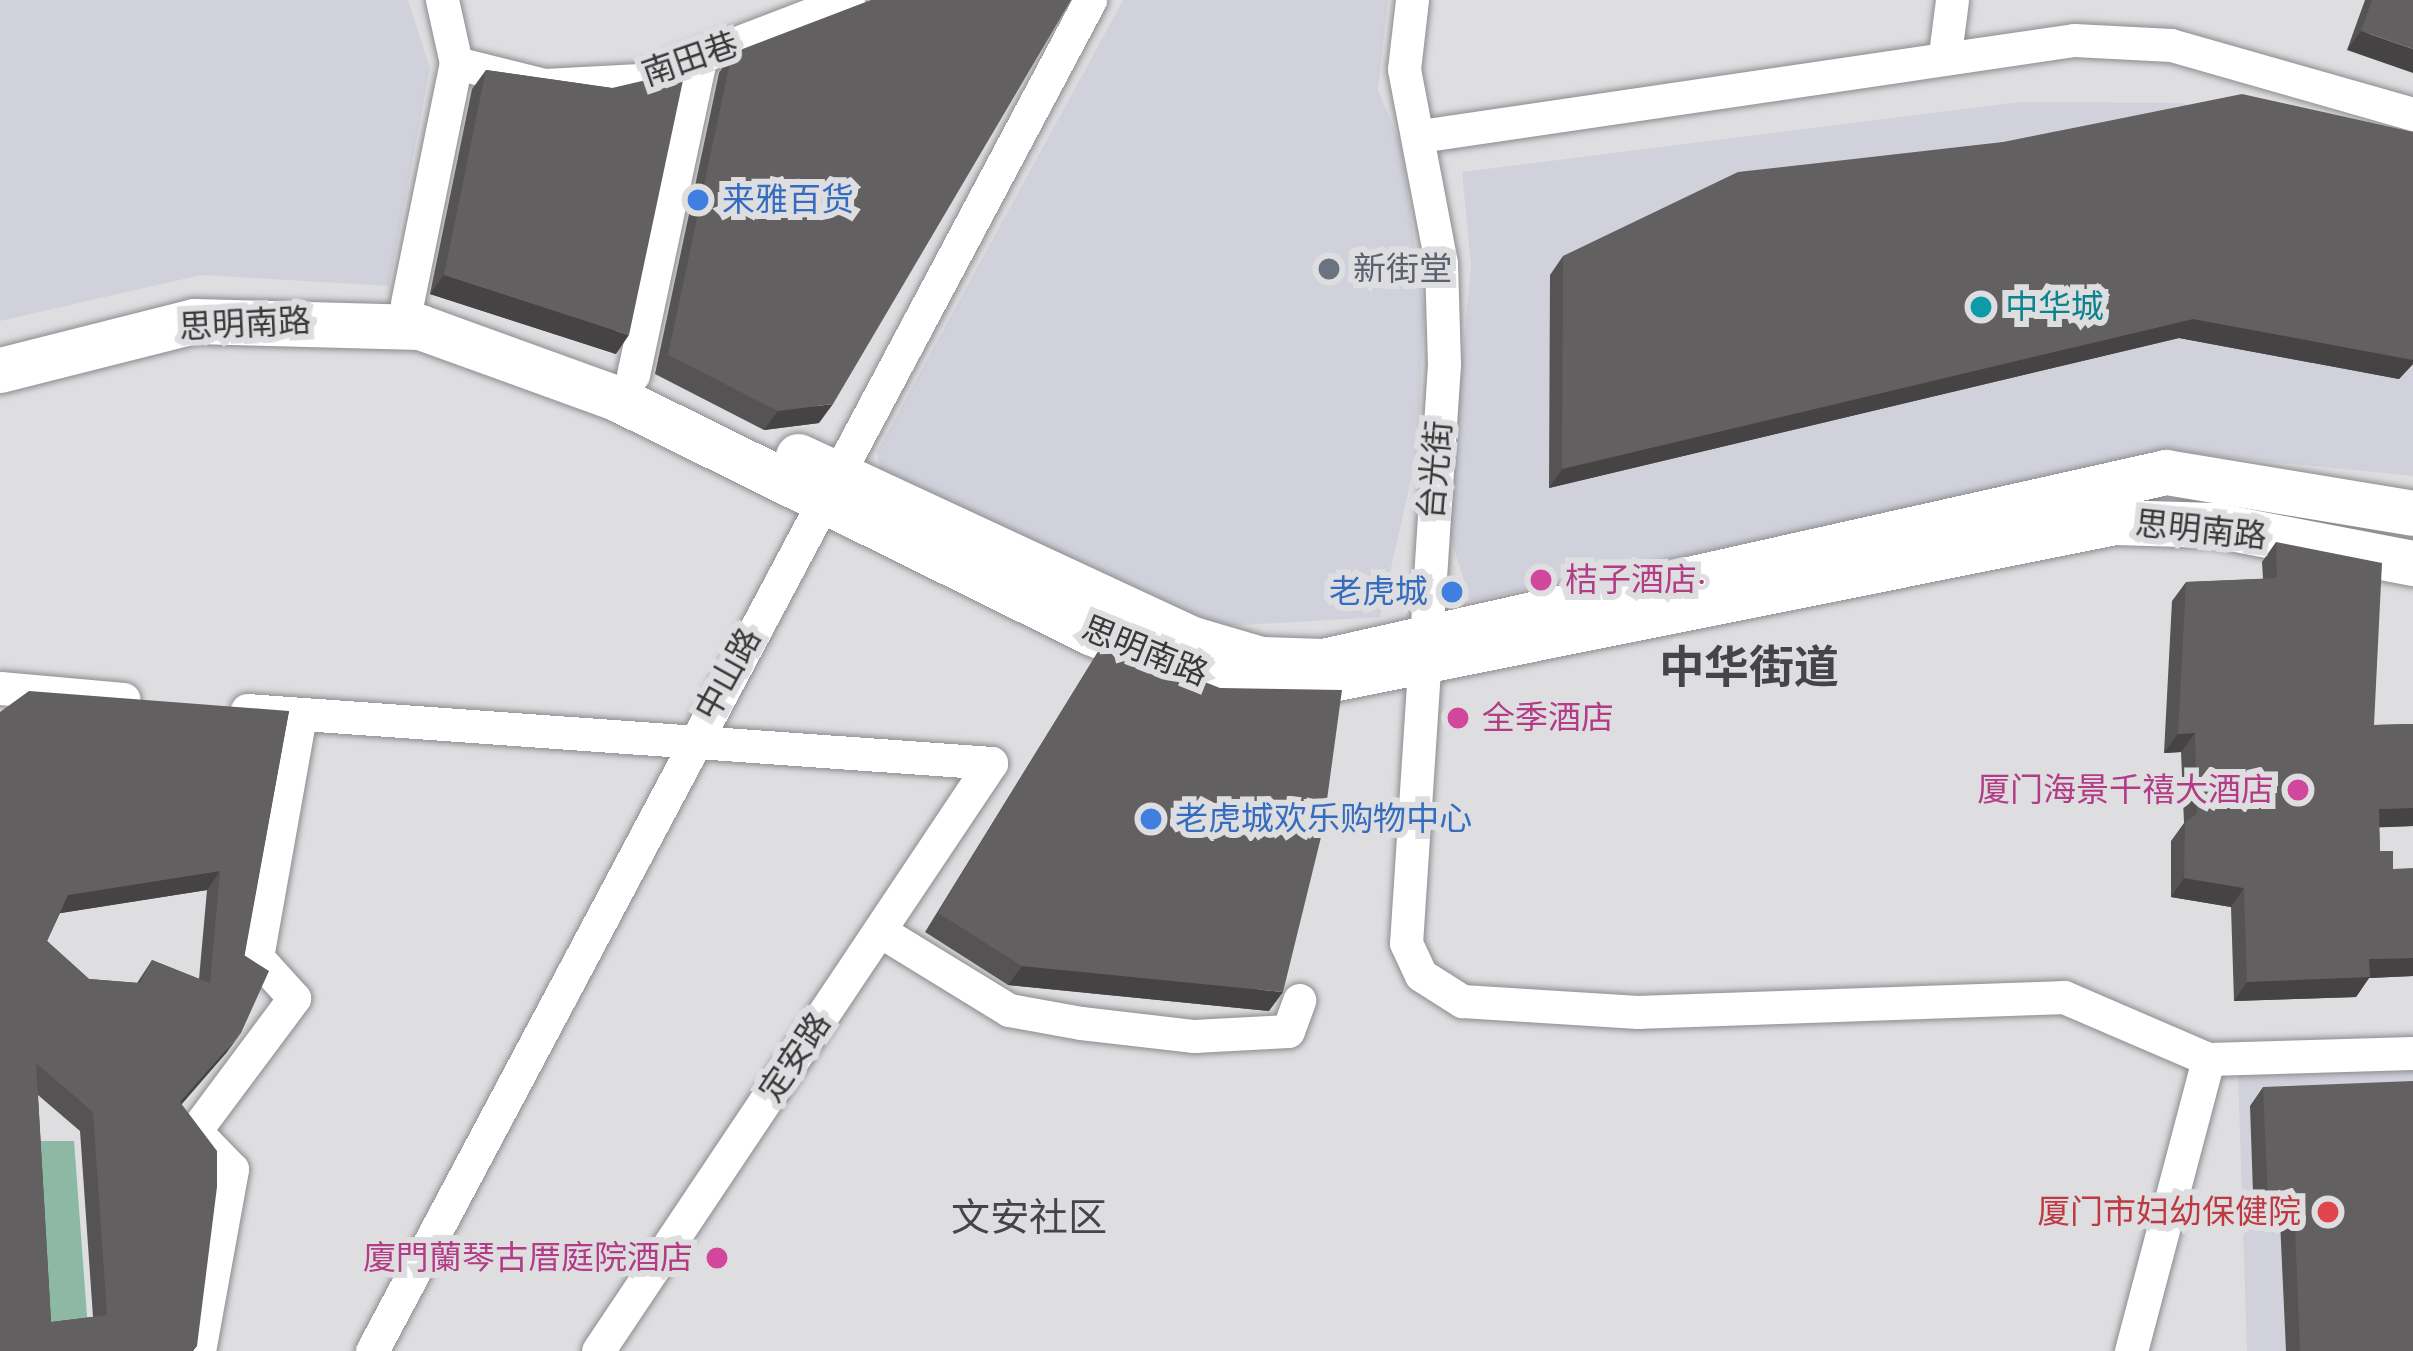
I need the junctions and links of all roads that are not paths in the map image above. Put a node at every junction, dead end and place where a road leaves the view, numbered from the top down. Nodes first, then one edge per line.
1 (442, 0) edge
2 (848, 0) edge
3 (1090, 0) edge
4 (1412, 0) edge
5 (1952, 0) edge
6 (1945, 54) junction
7 (700, 58) junction
8 (457, 63) junction
9 (2413, 114) edge
10 (1420, 136) junction
11 (407, 303) junction
12 (0, 340) edge
13 (0, 370) edge
14 (634, 375) junction
15 (832, 488) junction
16 (2413, 513) edge
17 (2413, 563) edge
18 (1419, 651) junction
19 (0, 688) edge
20 (161, 703) edge
21 (208, 706) edge
22 (300, 715) junction
23 (690, 743) junction
24 (880, 931) junction
25 (1299, 1000) dead end
26 (2413, 1053) edge
27 (2207, 1059) junction
28 (199, 1351) edge
29 (372, 1351) edge
30 (598, 1351) edge
31 (2131, 1351) edge

1 - 8 street
2 - 7 street, 南田巷
3 - 15 street, 中山路
4 - 10 street, 台光街
5 - 6 street
6 - 9 street
6 - 10 street
7 - 8 street, 南田巷
7 - 14 street
8 - 11 street
10 - 18 street, 台光街
11 - 12 main road, 思明南路
11 - 14 main road, 思明南路
13 - 15 main road, 思明南路
14 - 15 main road, 思明南路
15 - 18 main road, 思明南路
15 - 23 street, 中山路
16 - 18 main road, 思明南路
17 - 18 main road, 思明南路
18 - 27 street, 台光街
19 - 20 street
21 - 22 street
22 - 23 street
22 - 28 street
23 - 24 street, 定安路
23 - 29 street, 中山路
24 - 25 street
24 - 30 street, 定安路
26 - 27 street
27 - 31 street

